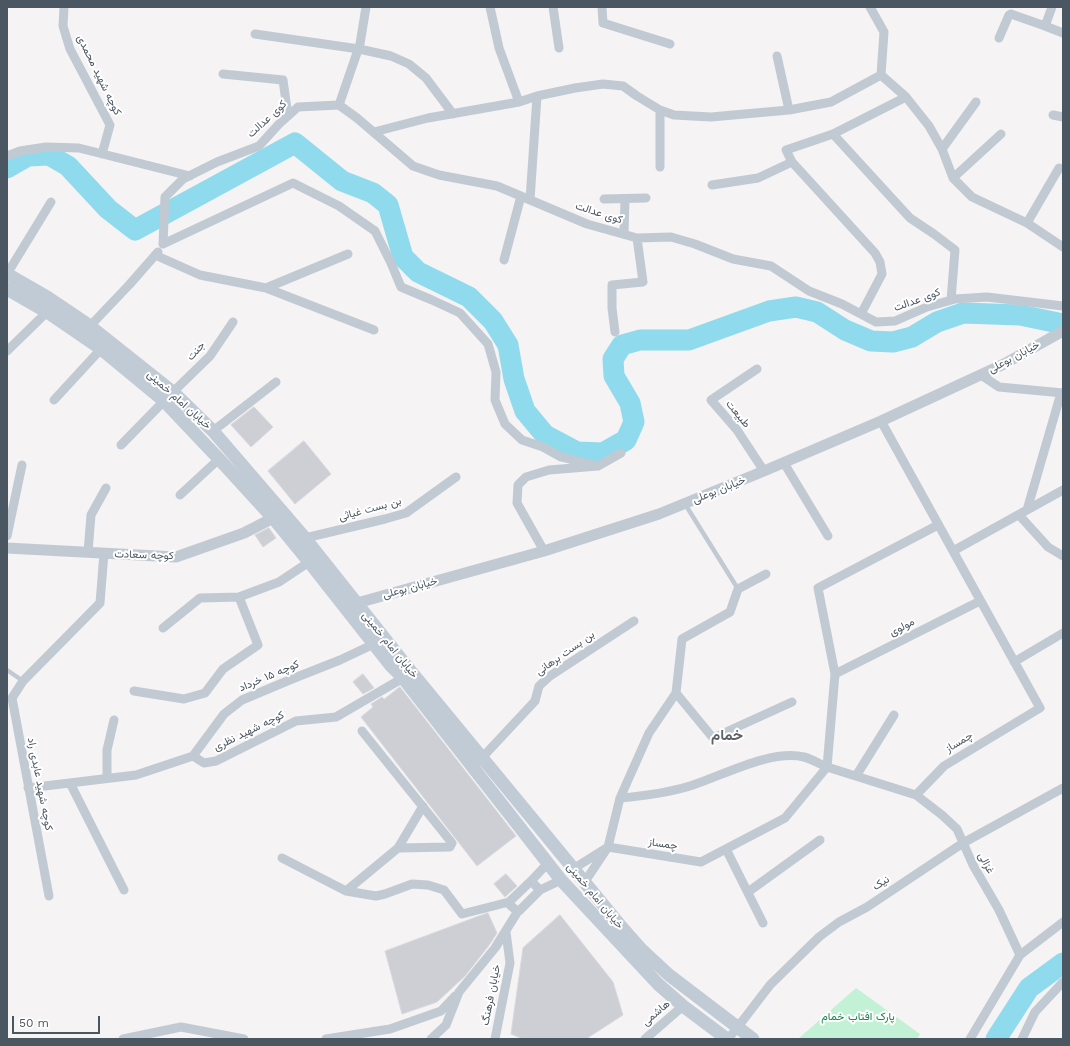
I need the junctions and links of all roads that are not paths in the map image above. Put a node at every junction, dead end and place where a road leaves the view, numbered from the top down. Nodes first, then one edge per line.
1 (64, 7) edge
2 (366, 7) edge
3 (490, 7) edge
4 (553, 7) edge
5 (602, 7) edge
6 (870, 7) edge
7 (1052, 7) edge
8 (1045, 26) junction
9 (1063, 33) edge
10 (255, 34) dead end
11 (999, 38) dead end
12 (670, 44) dead end
13 (560, 48) dead end
14 (359, 49) junction
15 (777, 56) dead end
16 (223, 74) dead end
17 (881, 75) junction
18 (537, 96) junction
19 (906, 97) junction
20 (519, 102) junction
21 (976, 102) dead end
22 (339, 105) junction
23 (660, 110) junction
24 (789, 110) junction
25 (453, 114) junction
26 (1053, 115) dead end
27 (288, 116) junction
28 (1063, 117) edge
29 (374, 132) junction
30 (833, 134) junction
31 (1001, 134) dead end
32 (942, 149) junction
33 (102, 154) junction
34 (7, 156) edge
35 (792, 162) junction
36 (660, 167) dead end
37 (1059, 168) dead end
38 (190, 176) junction
39 (953, 178) junction
40 (712, 185) dead end
41 (521, 196) junction
42 (646, 198) dead end
43 (604, 199) dead end
44 (625, 199) junction
45 (530, 200) junction
46 (51, 202) dead end
47 (1027, 223) junction
48 (624, 234) junction
49 (637, 238) junction
50 (163, 244) junction
51 (1063, 247) edge
52 (348, 254) dead end
53 (155, 256) junction
54 (504, 260) dead end
55 (7, 274) edge
56 (266, 288) junction
57 (7, 289) edge
58 (951, 300) junction
59 (1063, 306) edge
60 (47, 312) junction
61 (861, 314) junction
62 (233, 322) dead end
63 (90, 326) junction
64 (374, 330) dead end
65 (1063, 331) edge
66 (615, 332) dead end
67 (101, 350) junction
68 (7, 351) edge
69 (758, 369) dead end
70 (981, 375) junction
71 (276, 382) dead end
72 (1062, 393) edge
73 (168, 396) junction
74 (54, 400) dead end
75 (881, 421) junction
76 (213, 431) junction
77 (120, 445) dead end
78 (621, 453) dead end
79 (219, 458) junction
80 (784, 463) junction
81 (22, 464) dead end
82 (598, 466) junction
83 (764, 471) junction
84 (456, 477) dead end
85 (106, 488) dead end
86 (1063, 490) edge
87 (180, 495) dead end
88 (684, 504) junction
89 (1028, 510) junction
90 (1019, 515) junction
91 (273, 518) junction
92 (938, 525) junction
93 (7, 536) edge
94 (828, 536) dead end
95 (305, 538) junction
96 (7, 548) edge
97 (544, 551) junction
98 (953, 551) junction
99 (88, 552) junction
100 (104, 553) junction
101 (1063, 556) edge
102 (309, 562) junction
103 (766, 574) dead end
104 (738, 589) junction
105 (239, 597) junction
106 (980, 601) junction
107 (357, 603) junction
108 (634, 621) dead end
109 (163, 628) dead end
110 (1063, 633) edge
111 (374, 644) junction
112 (1014, 662) junction
113 (7, 670) edge
114 (835, 674) junction
115 (403, 678) junction
116 (23, 680) junction
117 (134, 691) dead end
118 (676, 693) junction
119 (792, 702) dead end
120 (894, 715) dead end
121 (114, 720) dead end
122 (362, 731) dead end
123 (193, 756) junction
124 (478, 763) junction
125 (827, 767) junction
126 (856, 776) junction
127 (107, 778) junction
128 (70, 783) junction
129 (28, 788) junction
130 (1063, 788) edge
131 (916, 795) junction
132 (620, 798) junction
133 (423, 806) junction
134 (820, 840) dead end
135 (963, 843) junction
136 (608, 847) junction
137 (398, 848) junction
138 (726, 849) junction
139 (560, 853) junction
140 (282, 858) dead end
141 (548, 863) junction
142 (573, 869) junction
143 (561, 880) junction
144 (531, 881) junction
145 (584, 882) junction
146 (124, 890) dead end
147 (540, 890) junction
148 (346, 891) junction
149 (748, 892) junction
150 (49, 896) dead end
151 (509, 902) junction
152 (518, 911) junction
153 (1063, 922) edge
154 (763, 923) dead end
155 (506, 932) junction
156 (1020, 955) junction
157 (1063, 982) edge
158 (459, 992) junction
159 (683, 1006) junction
160 (737, 1028) junction
161 (234, 1038) edge
162 (122, 1039) edge
163 (244, 1039) edge
164 (326, 1039) edge
165 (431, 1039) edge
166 (495, 1039) edge
167 (645, 1039) edge
168 (727, 1039) edge
169 (753, 1039) edge
170 (970, 1039) edge
171 (1022, 1039) edge

1 - 33 street, کوچه شهید محمدی
2 - 14 street
3 - 20 street
4 - 13 street
5 - 12 street
6 - 17 street
7 - 8 street
8 - 9 street
8 - 11 street
10 - 14 street
14 - 22 street
14 - 25 street
15 - 24 street
16 - 27 street
17 - 19 street
17 - 24 street
18 - 20 street
18 - 23 street
18 - 45 street
19 - 30 street
19 - 32 street
20 - 25 street
21 - 32 street
22 - 27 street, کوی عدالت
22 - 29 street, کوی عدالت
23 - 24 street
23 - 36 street
25 - 29 street
26 - 28 street
27 - 38 street, کوی عدالت
29 - 41 street, کوی عدالت
30 - 35 street
30 - 58 street
31 - 39 street
32 - 39 street
33 - 34 street
33 - 38 street
35 - 40 street
35 - 61 street
37 - 47 street
38 - 50 street, کوی عدالت
39 - 47 street
41 - 45 street, کوی عدالت
41 - 54 street
42 - 44 street
43 - 44 street
44 - 48 street
45 - 48 street, کوی عدالت
46 - 55 street
47 - 51 street
48 - 49 street, کوی عدالت
49 - 61 street, کوی عدالت
49 - 66 street
50 - 53 street
50 - 82 street
52 - 56 street
53 - 56 street
53 - 63 street
55 - 63 main road, خیابان امام خمینی
56 - 64 street
57 - 60 main road, خیابان امام خمینی
58 - 59 street, کوی عدالت
58 - 61 street, کوی عدالت
60 - 67 main road, خیابان امام خمینی
60 - 68 street
62 - 73 street, جنت
63 - 73 main road, خیابان امام خمینی
65 - 70 street, خیابان بوعلی
67 - 73 main road, خیابان امام خمینی
67 - 74 street
69 - 83 street, طبيعت
70 - 72 street
70 - 75 street, خیابان بوعلی
71 - 76 street
72 - 89 street
73 - 76 main road, خیابان امام خمینی
73 - 77 street, جنت
73 - 79 main road, خیابان امام خمینی
75 - 80 street, خیابان بوعلی
75 - 92 street, چمساز
76 - 95 main road, خیابان امام خمینی
78 - 82 street
79 - 87 street
79 - 91 main road, خیابان امام خمینی
80 - 83 street, خیابان بوعلی
80 - 94 street
81 - 93 street
82 - 97 street
83 - 88 street, خیابان بوعلی
84 - 95 street, بن بست غیاثی
85 - 99 street
86 - 89 street
88 - 97 street, خیابان بوعلی
88 - 104 lane
89 - 90 street
90 - 98 street
90 - 101 street
91 - 100 street, کوچه سعادت
91 - 102 main road, خیابان امام خمینی
92 - 98 street, چمساز
92 - 114 street
95 - 107 main road, خیابان امام خمینی
96 - 99 street, کوچه سعادت
97 - 107 street, خیابان بوعلی
98 - 106 street, چمساز
99 - 100 street, کوچه سعادت
100 - 116 street, کوچه شهید عابدی راد
102 - 105 street
102 - 111 main road, خیابان امام خمینی
103 - 104 street
104 - 118 street
105 - 109 street
105 - 117 street
106 - 112 street, چمساز
106 - 114 street, مولوی
107 - 124 main road, خیابان امام خمینی
108 - 124 street, بن بست برهانی
110 - 112 street
111 - 115 main road, خیابان امام خمینی
111 - 123 street, کوچه ۱۵ خرداد
112 - 131 street, چمساز
113 - 116 lane
114 - 125 street
115 - 123 street, کوچه شهید نظری
115 - 124 main road, خیابان امام خمینی
116 - 129 street, کوچه شهید عابدی راد
118 - 119 street
118 - 132 street
120 - 126 street
121 - 127 street
122 - 133 street
123 - 127 street
124 - 139 main road, خیابان امام خمینی
124 - 141 main road, خیابان امام خمینی
125 - 126 street
125 - 132 street
125 - 138 street, چمساز
126 - 131 street
127 - 128 street
128 - 129 street
128 - 146 street
129 - 150 street, کوچه شهید عابدی راد
130 - 135 street, نیک
131 - 135 street, غزالی
132 - 136 street
133 - 137 street
133 - 137 street
134 - 149 street
135 - 156 street, غزالی
135 - 160 street, نیک
136 - 138 street, چمساز
136 - 142 street
136 - 145 street
137 - 148 street
138 - 149 street
139 - 141 main road
139 - 142 main road, خیابان امام خمینی
140 - 148 street
141 - 143 main road, خیابان امام خمینی
141 - 144 street
142 - 145 main road, خیابان امام خمینی
143 - 147 street
143 - 159 main road, خیابان امام خمینی
144 - 147 street
144 - 151 street
145 - 160 main road, خیابان امام خمینی
147 - 152 street
148 - 151 street
149 - 154 street
151 - 152 street
152 - 155 street
153 - 156 street
155 - 158 street
155 - 166 street, خیابان فرهنگ
156 - 170 street
157 - 171 street
158 - 164 street
158 - 165 street
159 - 167 street, هاشمی
159 - 168 main road, خیابان امام خمینی
160 - 168 street, نیک
160 - 169 main road, خیابان امام خمینی
161 - 162 street
161 - 163 street

